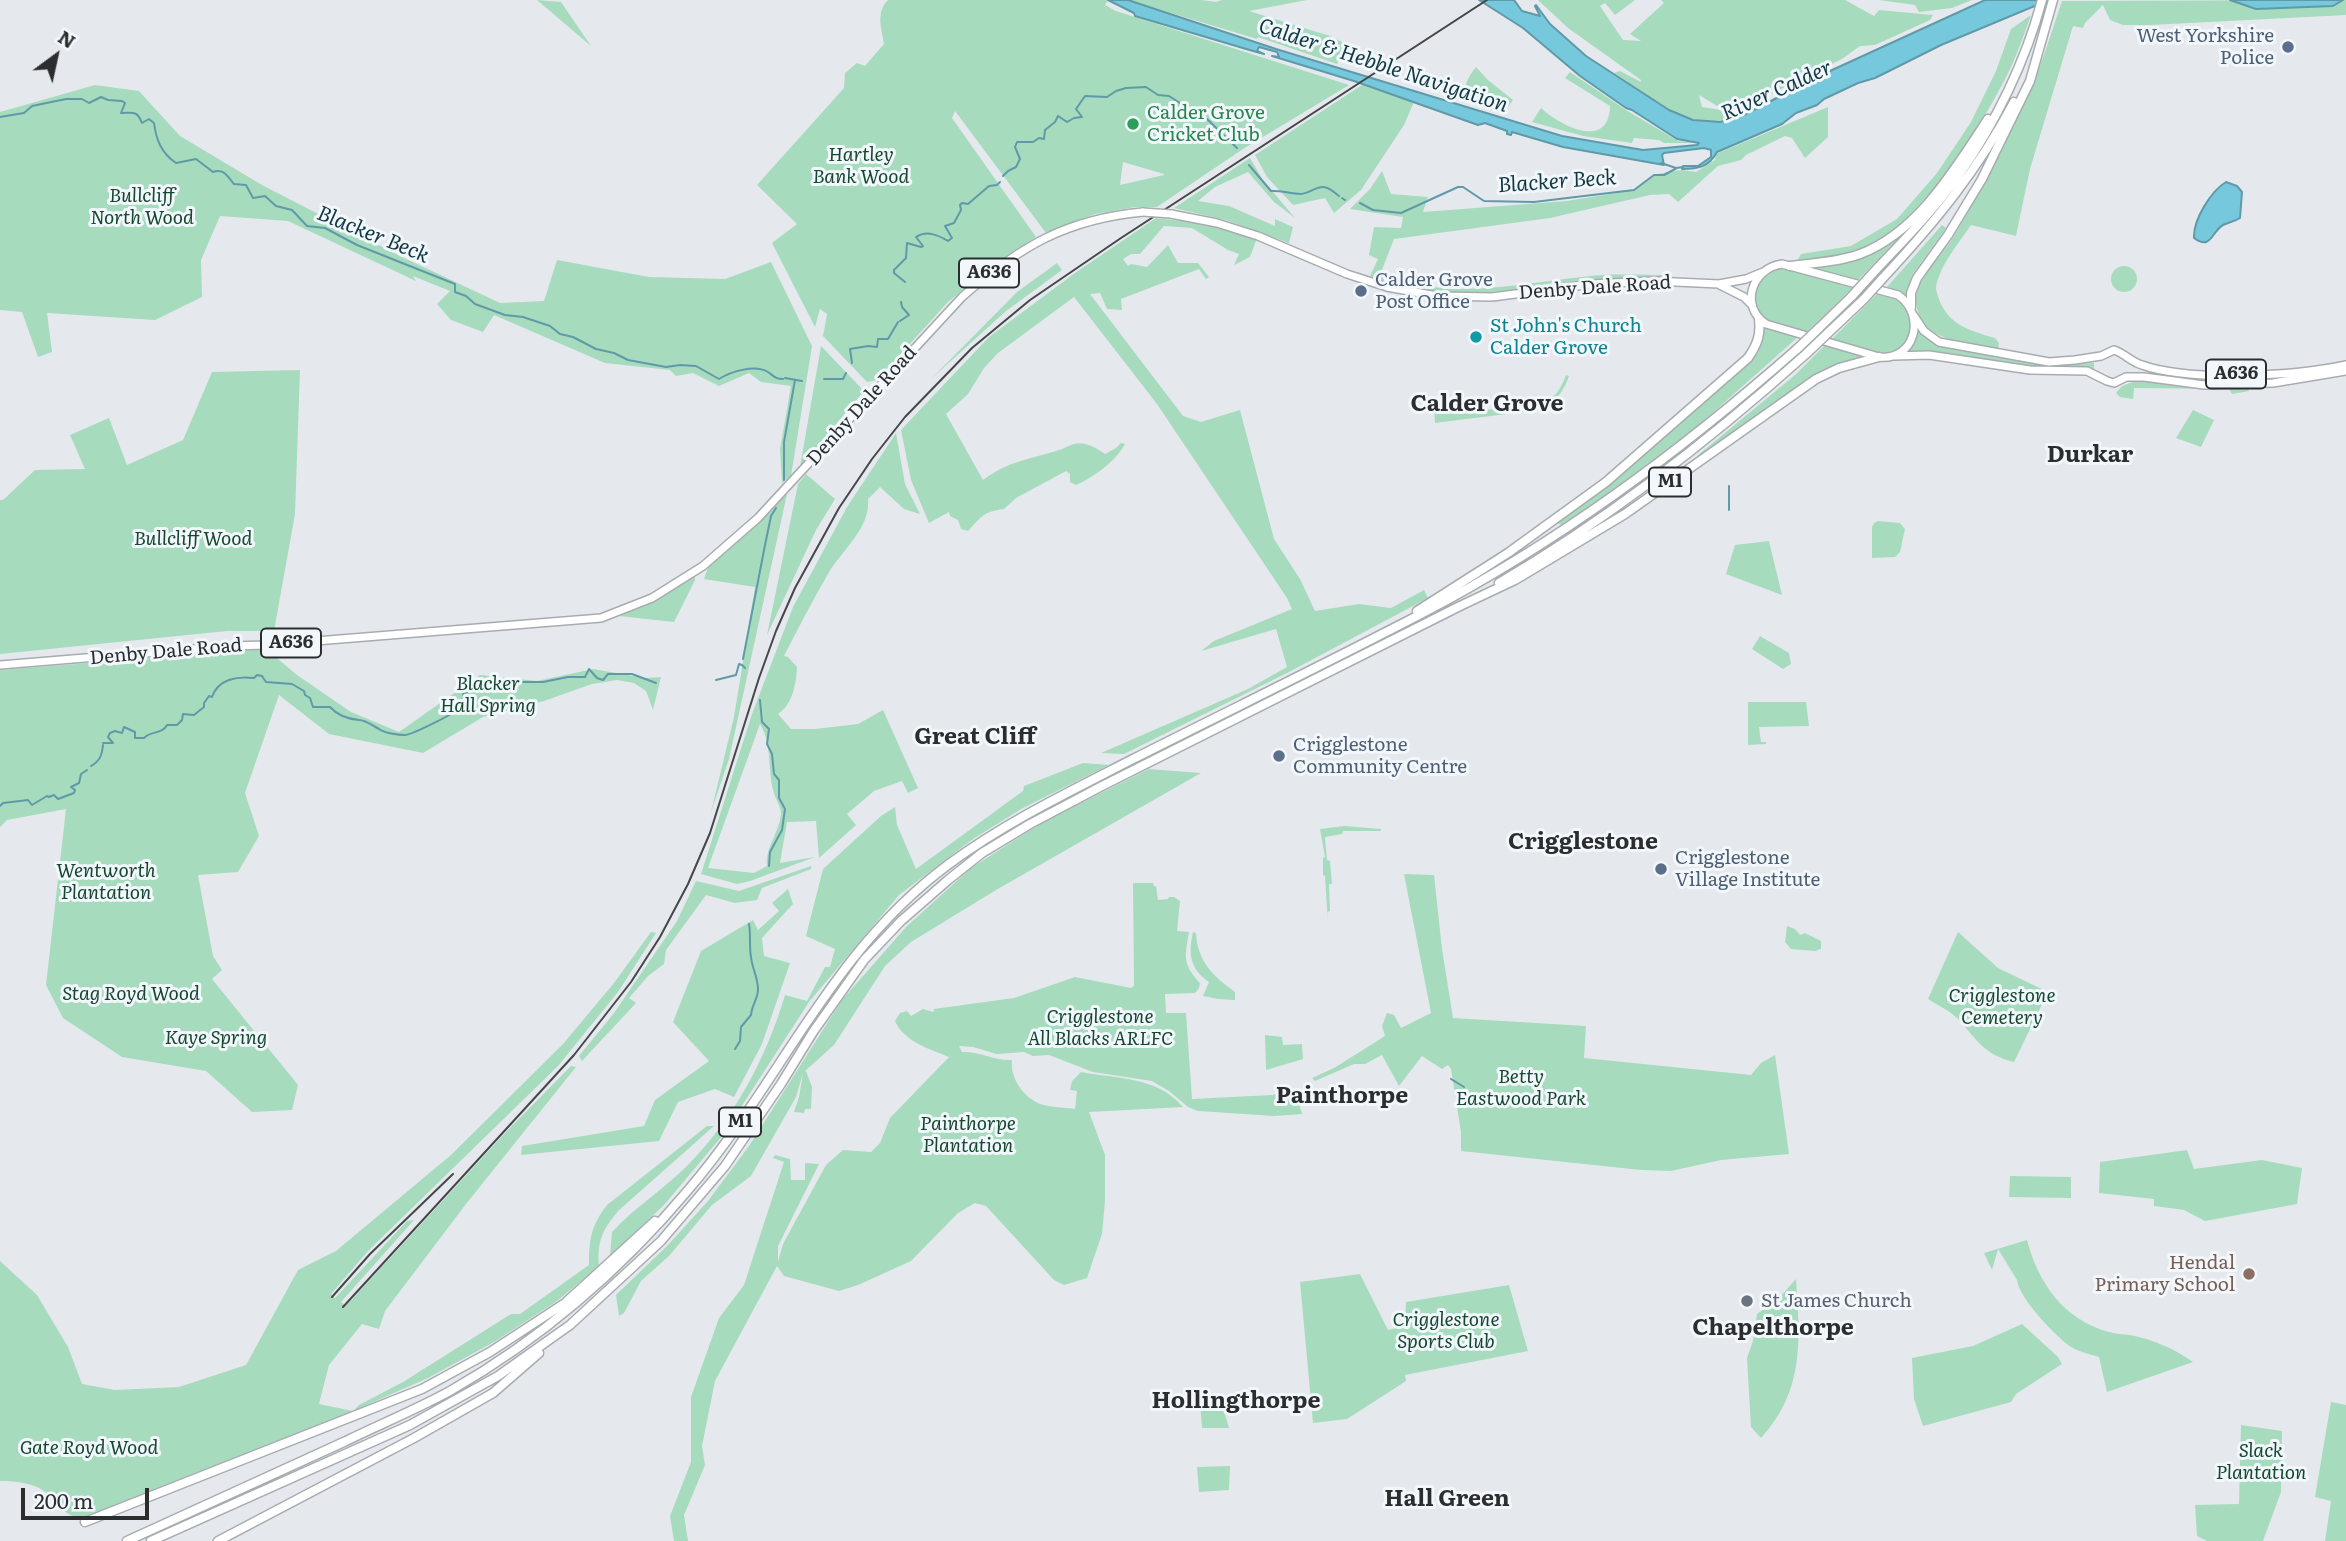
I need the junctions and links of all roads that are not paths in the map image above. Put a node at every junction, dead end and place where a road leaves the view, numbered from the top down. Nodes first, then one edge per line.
1 (2042, 0) edge
2 (2053, 0) edge
3 (2034, 61) junction
4 (2008, 88) junction
5 (1790, 266) junction
6 (1763, 272) junction
7 (1718, 284) junction
8 (1752, 305) junction
9 (1913, 312) junction
10 (1759, 319) junction
11 (1894, 356) junction
12 (2101, 356) junction
13 (1879, 357) junction
14 (2127, 358) junction
15 (2346, 365) edge
16 (2346, 371) edge
17 (2126, 376) junction
18 (2101, 377) junction
19 (1452, 593) junction
20 (1460, 606) junction
21 (0, 665) edge
22 (687, 1192) junction
23 (570, 1325) junction
24 (85, 1522) dead end
25 (127, 1541) edge
26 (151, 1541) edge
27 (218, 1541) edge

1 - 4 highway, M1
2 - 3 highway, M1
3 - 9 highway
3 - 20 highway, M1, bridge
4 - 5 highway
4 - 19 highway, M1, bridge
5 - 6 main road, Denby Dale Road
5 - 9 main road
6 - 7 main road, Denby Dale Road / A636
6 - 8 main road
7 - 8 main road, Denby Dale Road / A636
7 - 21 main road, Denby Dale Road / A636, bridge
8 - 10 main road
9 - 11 main road
9 - 12 main road
10 - 13 main road
10 - 19 highway, M1
11 - 13 main road
11 - 18 main road
12 - 14 main road
12 - 18 main road
13 - 20 highway, M1
14 - 15 main road, A636
14 - 17 main road
16 - 17 main road, A636
17 - 18 main road
19 - 22 highway, M1
20 - 23 highway, M1
22 - 24 highway
22 - 25 highway, M1
23 - 26 highway, M1
23 - 27 highway

